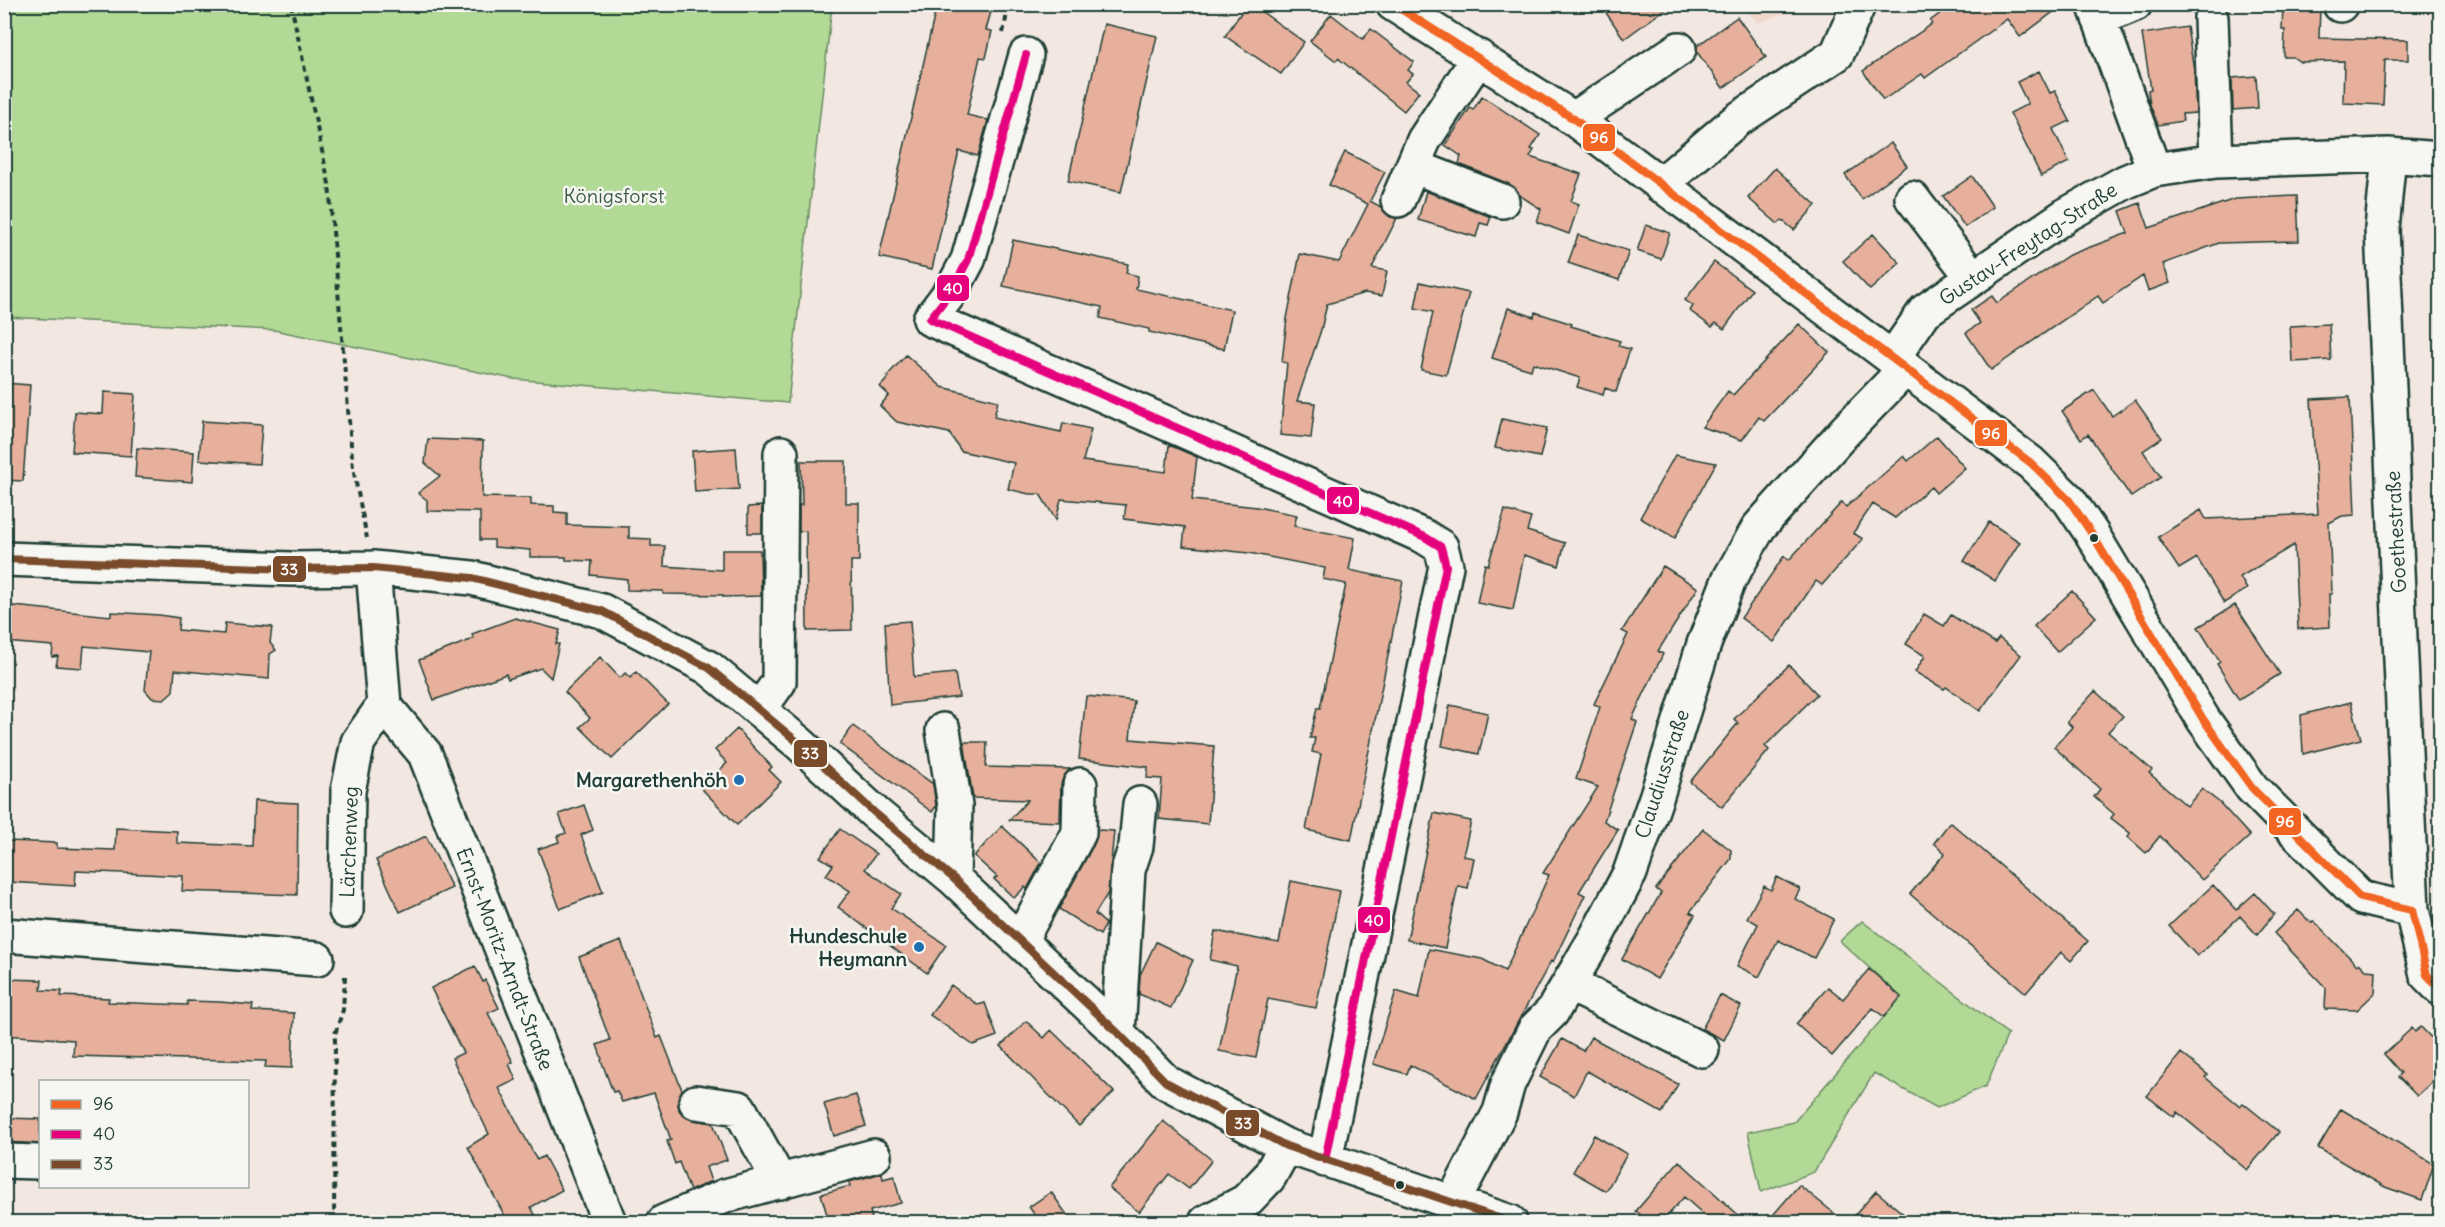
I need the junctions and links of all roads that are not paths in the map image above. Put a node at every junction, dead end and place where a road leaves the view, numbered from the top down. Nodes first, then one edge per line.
1 (1393, 4) edge
2 (2135, 4) edge
3 (1857, 8) dead end
4 (2097, 12) edge
5 (2211, 18) dead end
6 (1679, 49) dead end
7 (1026, 55) dead end
8 (1479, 57) junction
9 (1574, 119) junction
10 (2389, 155) junction
11 (2440, 159) edge
12 (2216, 161) junction
13 (1413, 166) junction
14 (2154, 170) junction
15 (1660, 185) junction
16 (1912, 198) dead end
17 (1398, 200) dead end
18 (1502, 201) dead end
19 (1973, 278) junction
20 (1899, 364) junction
21 (781, 453) dead end
22 (4, 559) edge
23 (373, 568) junction
24 (384, 705) junction
25 (759, 710) junction
26 (943, 730) dead end
27 (1080, 784) dead end
28 (1140, 804) dead end
29 (953, 878) junction
30 (2412, 910) junction
31 (346, 911) dead end
32 (4, 935) edge
33 (1020, 941) junction
34 (317, 959) dead end
35 (1569, 984) junction
36 (2440, 988) edge
37 (1118, 1033) junction
38 (1702, 1050) dead end
39 (696, 1102) dead end
40 (1286, 1146) junction
41 (874, 1156) dead end
42 (1325, 1160) junction
43 (4, 1161) edge
44 (38, 1162) dead end
45 (780, 1182) junction
46 (1452, 1204) junction
47 (606, 1221) edge
48 (664, 1222) edge
49 (1206, 1222) edge
50 (1509, 1222) edge

1 - 8 street
2 - 4 street
3 - 15 street
4 - 14 street
5 - 12 street
6 - 9 street
7 - 42 street
8 - 9 street
8 - 13 street
9 - 15 street
10 - 11 street, Gustav-Freytag-Straße
10 - 12 street, Gustav-Freytag-Straße
10 - 30 street, Goethestraße
12 - 14 street, Gustav-Freytag-Straße
13 - 17 street
13 - 18 street
14 - 19 street, Gustav-Freytag-Straße
15 - 20 street
16 - 19 street
19 - 20 street, Gustav-Freytag-Straße
20 - 30 street
20 - 35 street, Claudiusstraße
21 - 25 street
22 - 23 street
23 - 24 street
23 - 25 street
24 - 31 street, Lärchenweg
24 - 47 street, Ernst-Moritz-Arndt-Straße
25 - 29 street
26 - 29 street
27 - 33 street
28 - 37 street
29 - 33 street
30 - 36 street, Goethestraße
32 - 34 street
33 - 37 street
35 - 38 street
35 - 46 street, Claudiusstraße
37 - 40 street
39 - 45 street
40 - 42 street
40 - 49 street
41 - 45 street
42 - 46 street
43 - 44 street
45 - 48 street
46 - 50 street

